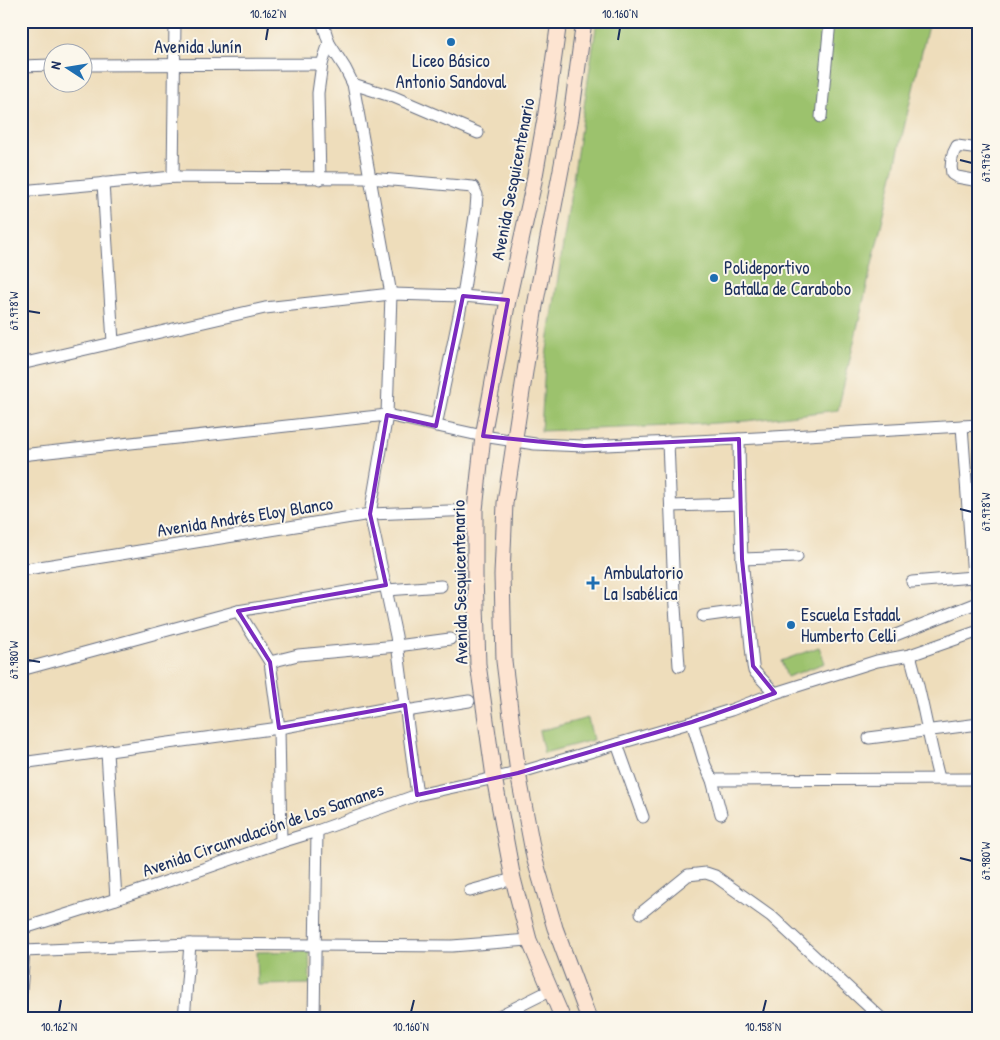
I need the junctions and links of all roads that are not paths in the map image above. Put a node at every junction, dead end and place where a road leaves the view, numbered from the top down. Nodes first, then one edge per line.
1 (175, 21) edge
2 (322, 21) edge
3 (559, 21) edge
4 (584, 21) edge
5 (830, 21) edge
6 (329, 44) junction
7 (322, 64) junction
8 (92, 65) edge
9 (174, 65) junction
10 (21, 66) edge
11 (42, 66) edge
12 (353, 84) junction
13 (821, 117) dead end
14 (478, 133) dead end
15 (979, 149) edge
16 (172, 178) junction
17 (369, 178) junction
18 (320, 179) junction
19 (979, 181) edge
20 (103, 183) junction
21 (21, 191) edge
22 (391, 294) junction
23 (463, 296) junction
24 (508, 300) junction
25 (113, 342) junction
26 (21, 364) edge
27 (387, 415) junction
28 (979, 425) edge
29 (436, 426) junction
30 (962, 426) junction
31 (483, 436) junction
32 (739, 439) junction
33 (515, 441) junction
34 (668, 442) junction
35 (21, 455) edge
36 (740, 504) junction
37 (671, 506) junction
38 (475, 510) junction
39 (370, 514) junction
40 (974, 519) edge
41 (798, 557) dead end
42 (742, 559) junction
43 (21, 570) edge
44 (973, 577) junction
45 (912, 582) dead end
46 (441, 586) dead end
47 (386, 587) junction
48 (979, 593) edge
49 (979, 602) edge
50 (748, 610) junction
51 (238, 611) junction
52 (703, 616) dead end
53 (979, 631) edge
54 (888, 638) dead end
55 (450, 639) dead end
56 (397, 646) junction
57 (910, 655) junction
58 (270, 662) junction
59 (679, 666) dead end
60 (21, 670) edge
61 (775, 693) junction
62 (469, 701) dead end
63 (405, 708) junction
64 (692, 722) junction
65 (979, 724) edge
66 (279, 728) junction
67 (927, 731) junction
68 (868, 738) dead end
69 (617, 744) junction
70 (107, 752) junction
71 (21, 763) edge
72 (518, 773) junction
73 (494, 777) junction
74 (939, 778) junction
75 (979, 779) edge
76 (712, 780) junction
77 (417, 795) junction
78 (721, 814) dead end
79 (643, 817) dead end
80 (317, 831) junction
81 (282, 842) junction
82 (513, 879) junction
83 (470, 891) dead end
84 (116, 899) junction
85 (641, 914) dead end
86 (21, 919) edge
87 (21, 929) edge
88 (529, 940) junction
89 (190, 944) junction
90 (316, 945) junction
91 (24, 951) junction
92 (551, 990) junction
93 (21, 992) edge
94 (184, 1019) edge
95 (314, 1019) edge
96 (493, 1019) edge
97 (562, 1019) edge
98 (589, 1019) edge
99 (882, 1019) edge

1 - 9 street
2 - 6 street
3 - 24 main road, Avenida Sesquicentenario
4 - 33 main road
5 - 13 street
6 - 7 street
6 - 12 street
7 - 9 street, Avenida Junín
7 - 18 street
8 - 9 street, Avenida Junín
9 - 16 street
10 - 11 street
12 - 14 street
12 - 17 street
15 - 19 street
16 - 18 street
16 - 20 street
17 - 18 street
17 - 22 street
17 - 23 street
20 - 21 street
20 - 25 street
22 - 23 street
22 - 25 street
22 - 27 street
23 - 24 street
23 - 29 street
24 - 31 main road, Avenida Sesquicentenario
25 - 26 street
27 - 29 street
27 - 35 street
27 - 39 street
28 - 30 street
29 - 31 street
30 - 32 street
30 - 40 street
31 - 33 street
31 - 38 main road, Avenida Sesquicentenario
32 - 34 street
32 - 36 street
33 - 34 street
33 - 72 main road
34 - 37 street
36 - 37 street
36 - 42 street
37 - 59 street
38 - 39 street, Avenida Andrés Eloy Blanco
38 - 73 main road, Avenida Sesquicentenario
39 - 43 street, Avenida Andrés Eloy Blanco
39 - 47 street
40 - 44 street
41 - 42 street
42 - 50 street
44 - 45 street
44 - 48 street
46 - 47 street
47 - 51 street
47 - 56 street
49 - 54 street
50 - 52 street
50 - 61 street
51 - 58 street
51 - 60 street
53 - 57 street, Avenida Circunvalación de Los Samanes
55 - 56 street
56 - 58 street
56 - 63 street
57 - 61 street, Avenida Circunvalación de Los Samanes
57 - 67 street
58 - 66 street
61 - 64 street, Avenida Circunvalación de Los Samanes
62 - 63 street
63 - 66 street
63 - 77 street
64 - 69 street, Avenida Circunvalación de Los Samanes
64 - 76 street
65 - 67 street
66 - 70 street
66 - 81 street
67 - 68 street
67 - 74 street
69 - 72 street, Avenida Circunvalación de Los Samanes
69 - 79 street
70 - 71 street
70 - 84 street
72 - 73 street, Avenida Circunvalación de Los Samanes
72 - 98 main road
73 - 77 street, Avenida Circunvalación de Los Samanes
73 - 82 main road, Avenida Sesquicentenario
74 - 75 street
74 - 76 street
76 - 78 street
77 - 80 street, Avenida Circunvalación de Los Samanes
80 - 81 street, Avenida Circunvalación de Los Samanes
80 - 90 street
81 - 84 street, Avenida Circunvalación de Los Samanes
82 - 83 street
82 - 88 main road, Avenida Sesquicentenario
84 - 87 street, Avenida Circunvalación de Los Samanes
85 - 99 street
86 - 87 street
87 - 91 street
88 - 90 street
88 - 92 main road, Avenida Sesquicentenario
89 - 90 street
89 - 91 street
89 - 94 street
90 - 95 street
91 - 93 street
92 - 96 street
92 - 97 main road, Avenida Sesquicentenario

